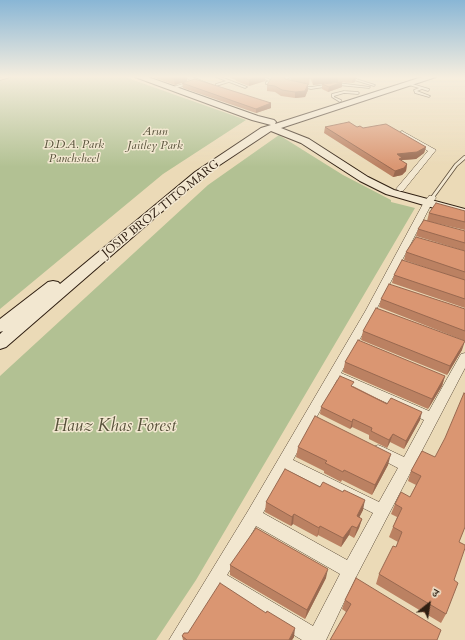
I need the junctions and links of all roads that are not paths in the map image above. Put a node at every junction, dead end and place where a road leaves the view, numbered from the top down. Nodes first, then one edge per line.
1 (219, 107) edge
2 (223, 107) edge
3 (321, 107) edge
4 (333, 107) edge
5 (272, 125) junction
6 (402, 133) edge
7 (240, 141) junction
8 (465, 158) edge
9 (378, 183) junction
10 (400, 189) junction
11 (430, 200) junction
12 (465, 207) edge
13 (465, 213) edge
14 (370, 310) junction
15 (385, 315) edge
16 (0, 327) edge
17 (352, 342) junction
18 (0, 343) edge
19 (366, 348) edge
20 (465, 358) edge
21 (333, 374) junction
22 (437, 377) edge
23 (451, 383) junction
24 (310, 417) junction
25 (432, 418) junction
26 (323, 424) edge
27 (365, 445) edge
28 (284, 462) junction
29 (407, 466) junction
30 (383, 511) junction
31 (253, 516) junction
32 (350, 571) junction
33 (216, 578) junction
34 (317, 639) edge
35 (178, 640) edge

1 - 5 main road
2 - 5 main road
3 - 5 main road, JOSIP BROZ TITO MARG
4 - 5 main road, JOSIP BROZ TITO MARG
5 - 7 main road, JOSIP BROZ TITO MARG
5 - 9 main road
6 - 10 street
7 - 16 main road, JOSIP BROZ TITO MARG
7 - 18 main road, JOSIP BROZ TITO MARG
8 - 11 lane
9 - 10 main road
9 - 11 main road
10 - 11 main road
11 - 12 main road
11 - 13 main road
11 - 14 street
14 - 15 street
14 - 17 street
17 - 19 street
17 - 21 street
20 - 23 street
21 - 24 street
21 - 25 street
22 - 23 street
23 - 25 street
24 - 26 street
24 - 28 street
25 - 29 street
27 - 29 street
28 - 30 street
28 - 31 street
29 - 30 street
30 - 32 street
31 - 32 street
31 - 33 street
32 - 34 street
33 - 34 street
33 - 35 street

